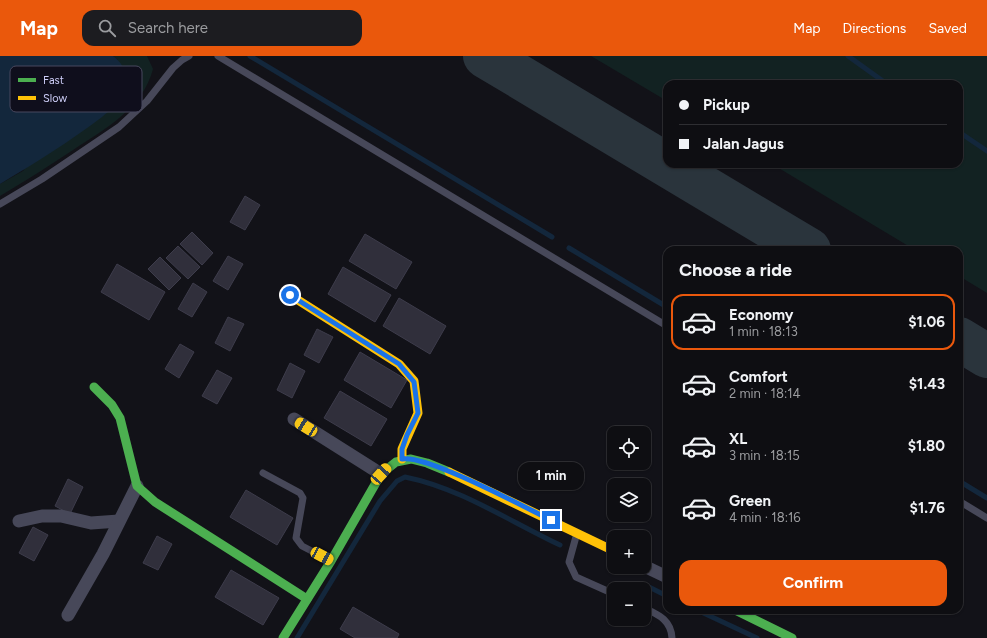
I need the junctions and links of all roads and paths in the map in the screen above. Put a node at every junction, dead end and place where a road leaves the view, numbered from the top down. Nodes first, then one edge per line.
1 (189, 56) edge
2 (218, 56) edge
3 (142, 106) edge
4 (135, 112) edge
5 (0, 204) edge
6 (290, 295) dead end
7 (663, 324) edge
8 (94, 387) dead end
9 (294, 420) dead end
10 (402, 459) junction
11 (263, 473) dead end
12 (381, 474) junction
13 (137, 486) junction
14 (963, 503) edge
15 (987, 518) edge
16 (19, 521) dead end
17 (119, 521) junction
18 (577, 533) junction
19 (607, 548) edge
20 (331, 561) junction
21 (651, 569) edge
22 (663, 575) edge
23 (607, 591) edge
24 (307, 599) junction
25 (651, 612) edge
26 (743, 614) edge
27 (68, 615) dead end
28 (283, 638) edge
29 (672, 638) edge
30 (792, 638) edge

1 - 3 lane
2 - 7 lane
4 - 5 lane
6 - 10 street
8 - 13 street
9 - 12 street
10 - 12 street
10 - 18 street
11 - 20 lane
12 - 20 street
13 - 17 street
13 - 24 street
14 - 15 lane
16 - 17 street
17 - 27 street
18 - 19 street
18 - 23 lane
20 - 24 street
21 - 22 street
24 - 28 street
25 - 29 lane
26 - 30 street

